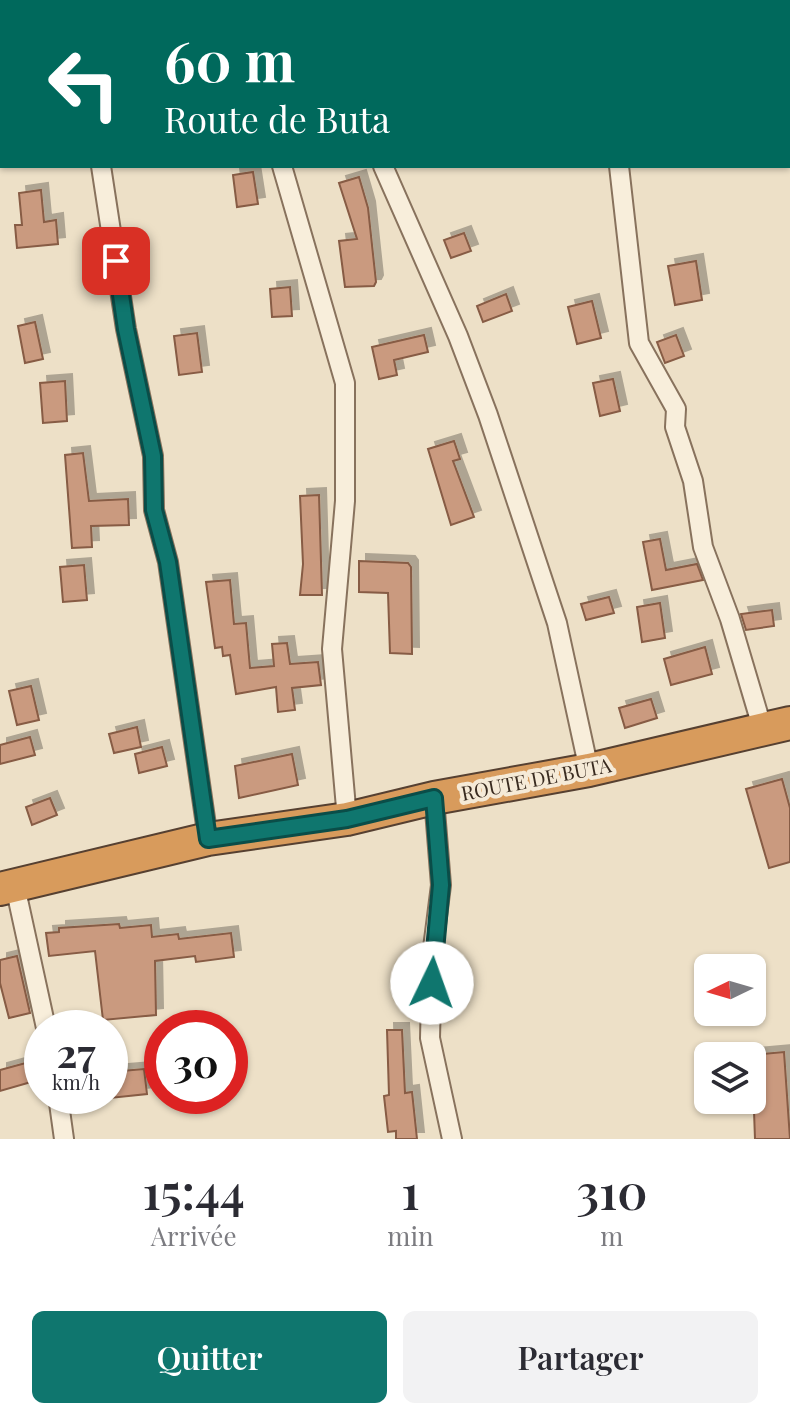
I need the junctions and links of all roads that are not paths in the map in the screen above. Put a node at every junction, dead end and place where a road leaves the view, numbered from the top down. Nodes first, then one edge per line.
1 (101, 168) edge
2 (283, 168) edge
3 (384, 168) edge
4 (619, 168) edge
5 (776, 725) edge
6 (589, 770) junction
7 (434, 798) junction
8 (347, 819) junction
9 (208, 839) junction
10 (7, 887) edge
11 (41, 1010) edge
12 (61, 1114) edge
13 (64, 1139) edge
14 (452, 1139) edge

1 - 9 street
2 - 8 street
3 - 6 street
4 - 5 street
5 - 6 highway, ROUTE DE BUTA
6 - 7 highway, ROUTE DE BUTA
7 - 8 highway, ROUTE DE BUTA
7 - 14 street
8 - 9 highway, ROUTE DE BUTA
9 - 10 highway, ROUTE DE BUTA
10 - 11 street
12 - 13 street

